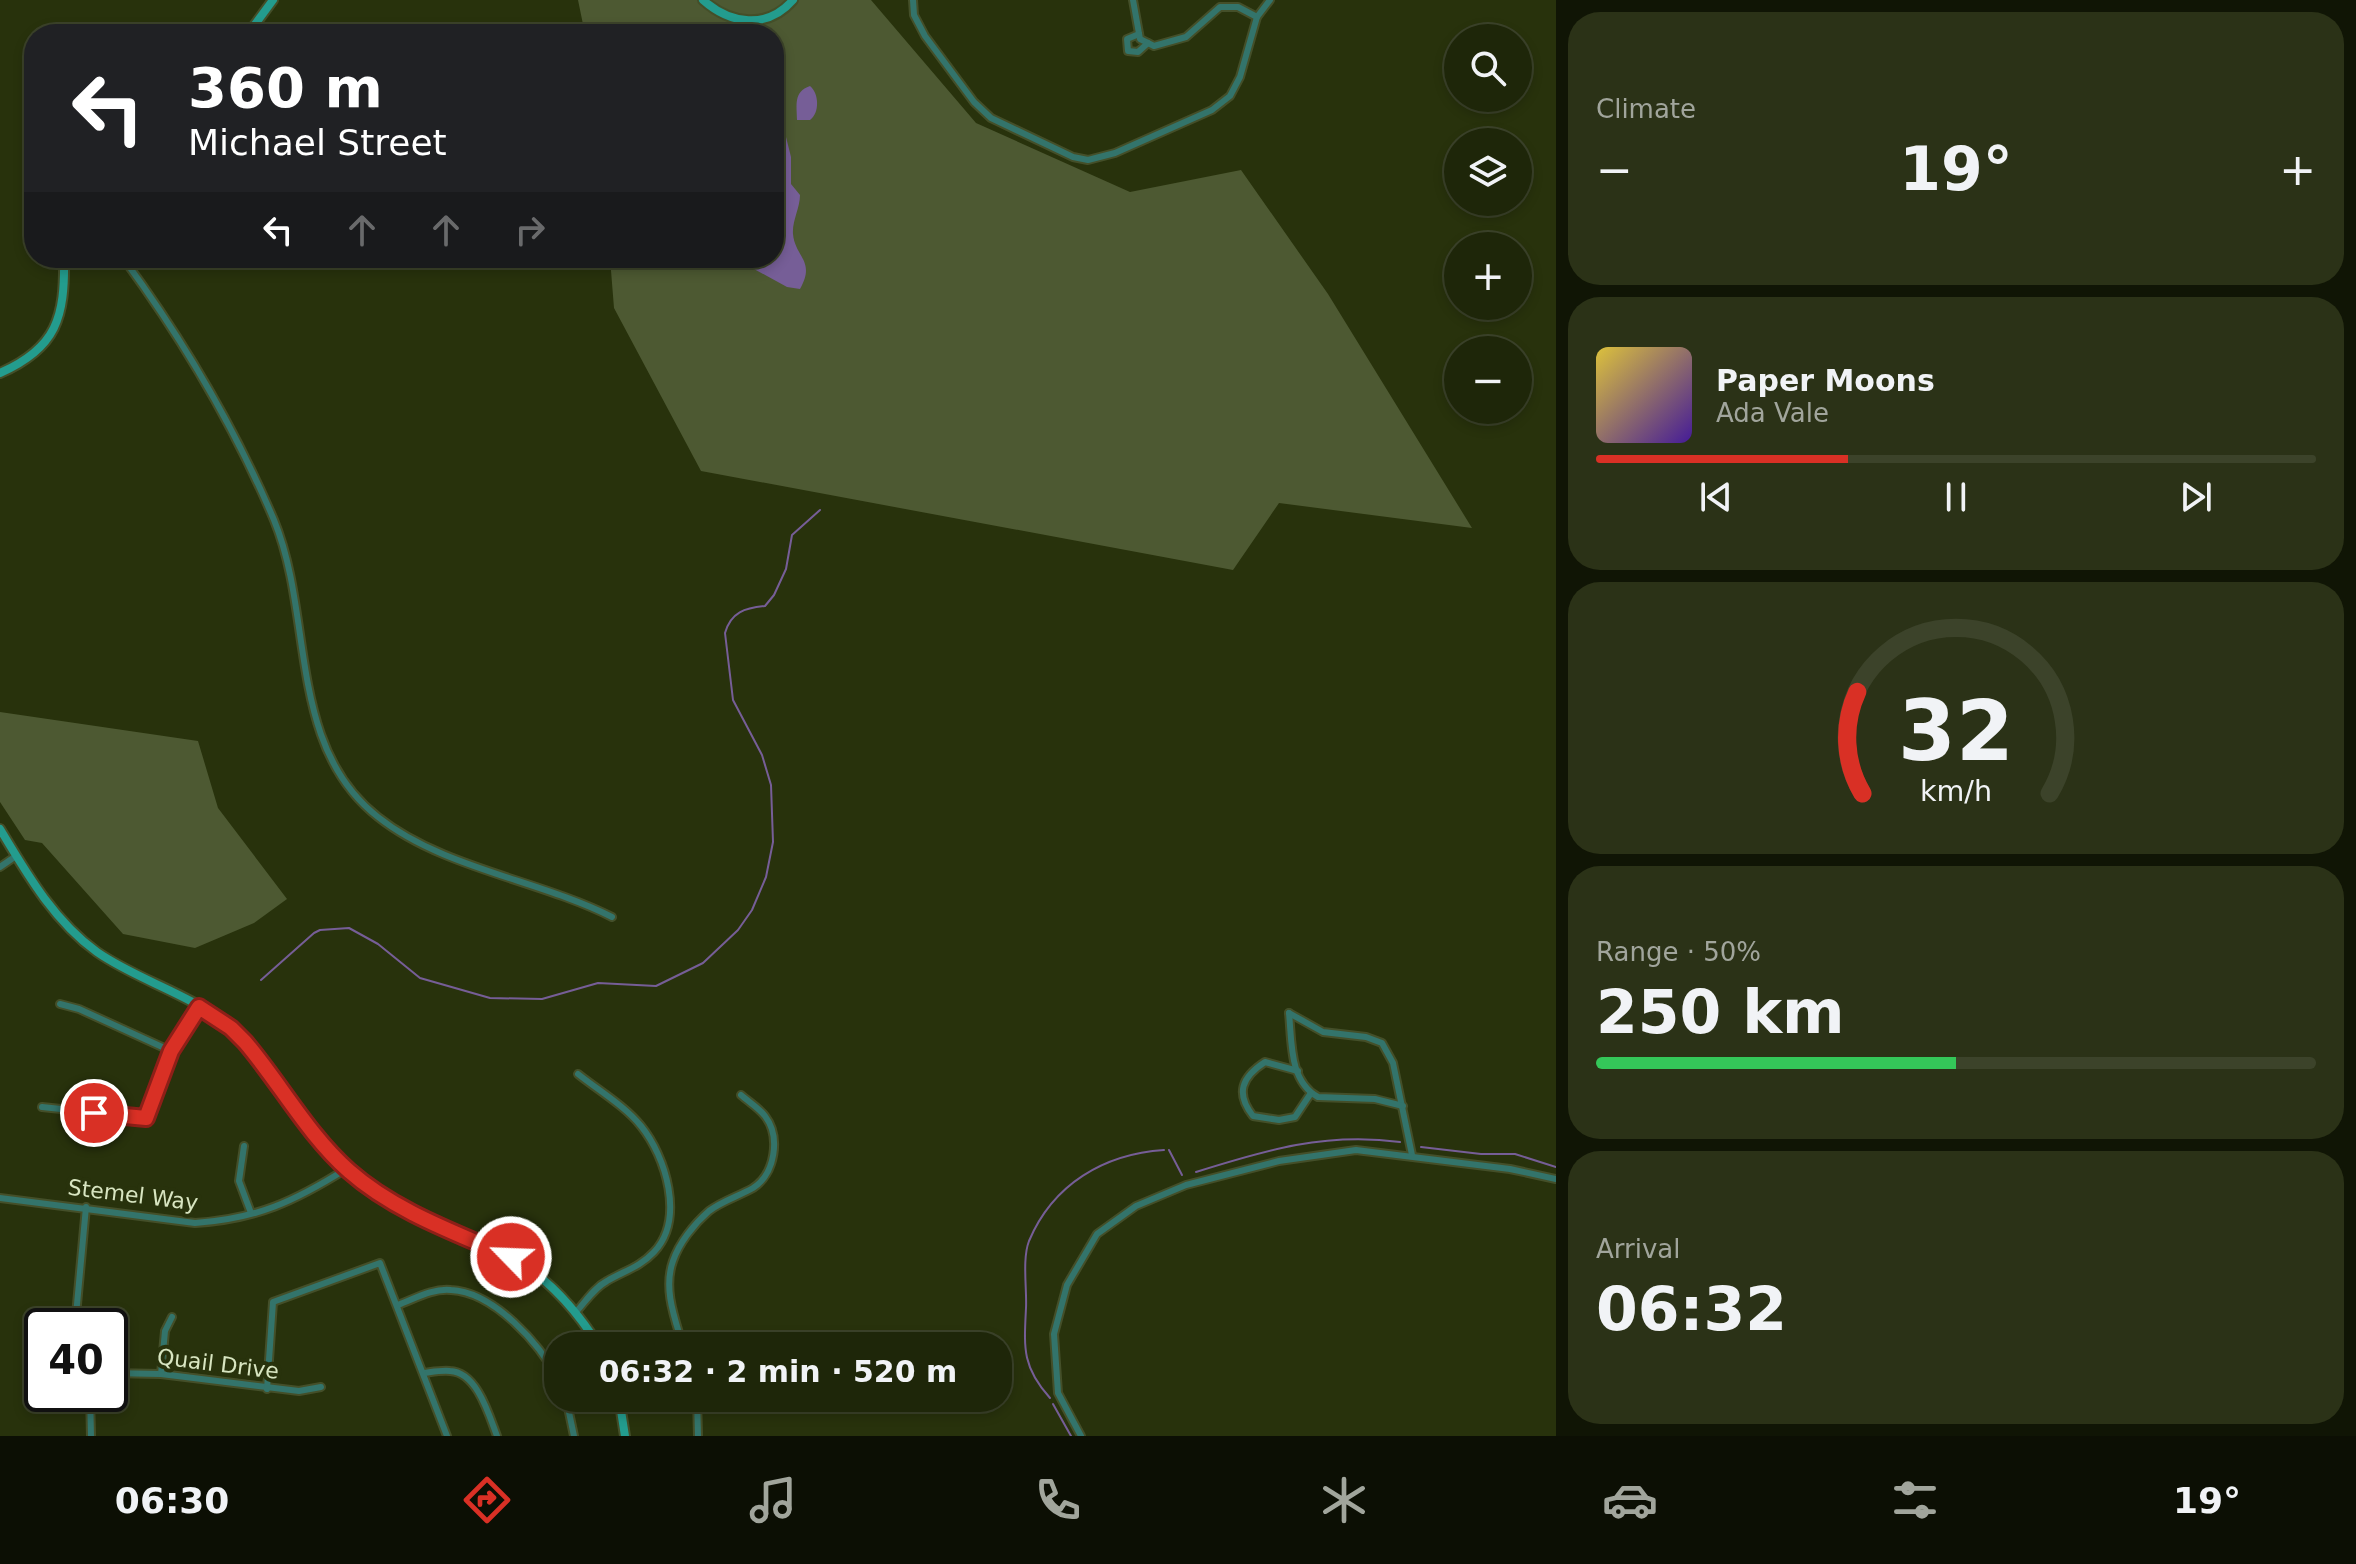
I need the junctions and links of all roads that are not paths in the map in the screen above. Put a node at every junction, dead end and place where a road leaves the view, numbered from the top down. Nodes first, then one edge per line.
1 (273, 0) edge
2 (703, 0) edge
3 (793, 0) edge
4 (913, 0) edge
5 (1133, 0) edge
6 (1270, 0) edge
7 (1257, 17) junction
8 (255, 24) edge
9 (1139, 34) junction
10 (1148, 43) junction
11 (64, 268) edge
12 (130, 268) edge
13 (0, 373) edge
14 (0, 829) edge
15 (16, 856) junction
16 (0, 867) edge
17 (612, 917) dead end
18 (60, 1004) dead end
19 (199, 1007) junction
20 (171, 1051) junction
21 (1298, 1071) junction
22 (578, 1074) dead end
23 (1311, 1093) junction
24 (741, 1095) dead end
25 (1403, 1106) junction
26 (42, 1107) dead end
27 (244, 1146) dead end
28 (1412, 1155) junction
29 (346, 1169) junction
30 (1556, 1179) edge
31 (0, 1198) edge
32 (86, 1207) junction
33 (251, 1213) junction
34 (398, 1305) junction
35 (77, 1308) edge
36 (576, 1312) junction
37 (172, 1317) dead end
38 (590, 1332) edge
39 (679, 1332) edge
40 (544, 1355) edge
41 (128, 1373) edge
42 (424, 1373) junction
43 (161, 1374) junction
44 (321, 1387) dead end
45 (267, 1389) junction
46 (90, 1412) edge
47 (569, 1412) edge
48 (621, 1412) edge
49 (697, 1412) edge
50 (91, 1436) edge
51 (447, 1436) edge
52 (497, 1436) edge
53 (574, 1436) edge
54 (625, 1436) edge
55 (698, 1436) edge
56 (1081, 1436) edge

1 - 8 street
2 - 3 street
4 - 7 street
5 - 9 street
6 - 7 street
7 - 10 street
9 - 10 street
9 - 10 street
11 - 13 street
12 - 17 street
14 - 15 street
15 - 16 street
15 - 19 street
18 - 20 street
19 - 20 street
19 - 29 street
20 - 26 street
21 - 23 street
21 - 23 street
21 - 25 street
22 - 36 street
23 - 25 street
24 - 39 street
25 - 28 street
27 - 33 street
28 - 30 street
28 - 56 street
29 - 33 street, Stemel Way
29 - 36 street
31 - 32 street, Stemel Way
32 - 33 street, Stemel Way
32 - 35 street
34 - 40 street
34 - 42 street
34 - 45 street
36 - 38 street
37 - 43 street
41 - 43 street, Quail Drive
42 - 51 street
42 - 52 street
43 - 45 street, Quail Drive
44 - 45 street, Quail Drive
46 - 50 street
47 - 53 street
48 - 54 street
49 - 55 street

